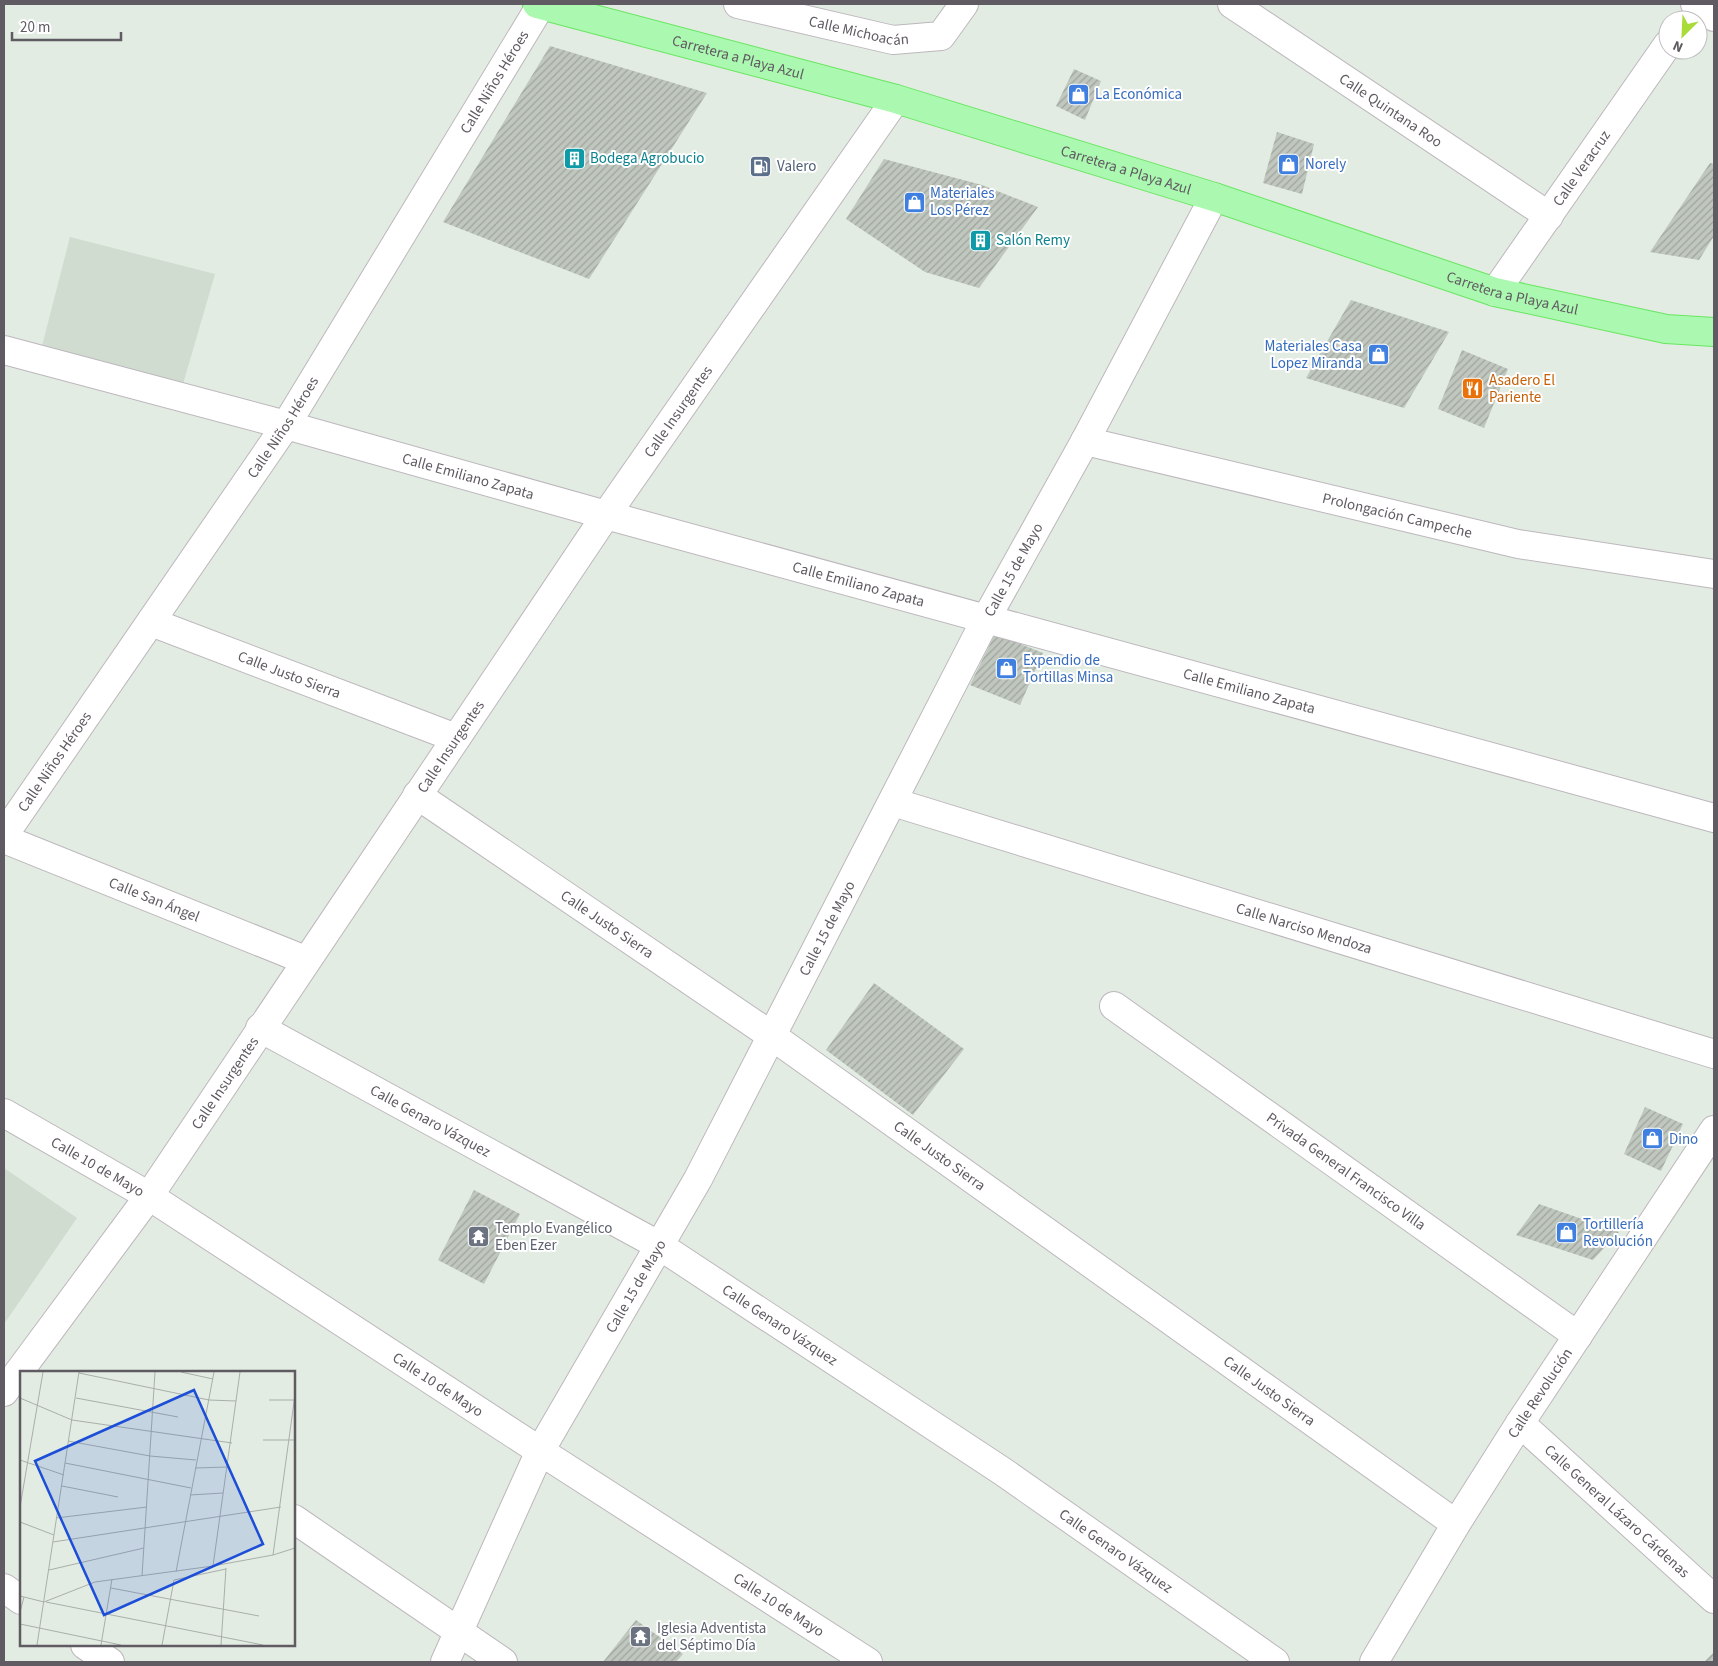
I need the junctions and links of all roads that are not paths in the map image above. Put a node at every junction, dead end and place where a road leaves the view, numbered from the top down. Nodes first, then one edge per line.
1 (539, 4) edge
2 (738, 4) edge
3 (964, 4) edge
4 (1232, 4) edge
5 (1695, 4) edge
6 (1714, 17) edge
7 (1658, 58) edge
8 (896, 99) junction
9 (1214, 196) junction
10 (1549, 216) junction
11 (1496, 292) junction
12 (1714, 332) edge
13 (4, 350) edge
14 (286, 424) junction
15 (1085, 441) junction
16 (606, 515) junction
17 (1714, 574) edge
18 (987, 617) junction
19 (151, 622) junction
20 (456, 738) junction
21 (417, 795) junction
22 (893, 802) junction
23 (1714, 818) edge
24 (4, 837) edge
25 (306, 960) junction
26 (1114, 1006) dead end
27 (260, 1028) junction
28 (772, 1036) junction
29 (1714, 1054) edge
30 (4, 1113) edge
31 (1714, 1130) edge
32 (149, 1196) junction
33 (660, 1246) junction
34 (1578, 1336) junction
35 (4, 1392) edge
36 (1520, 1423) junction
37 (540, 1451) junction
38 (295, 1521) edge
39 (1456, 1524) junction
40 (4, 1588) edge
41 (20, 1599) edge
42 (1714, 1599) edge
43 (460, 1632) junction
44 (86, 1646) edge
45 (110, 1662) edge
46 (445, 1662) edge
47 (503, 1662) edge
48 (868, 1662) edge
49 (1275, 1662) edge
50 (1374, 1662) edge

1 - 8 main road, Carretera a Playa Azul
1 - 14 street, Calle Niños Héroes
2 - 3 street, Calle Michoacán
4 - 10 street, Calle Quintana Roo
5 - 6 street
7 - 10 street, Calle Veracruz
8 - 9 main road, Carretera a Playa Azul
8 - 16 street, Calle Insurgentes
9 - 11 main road, Carretera a Playa Azul
9 - 15 street, Calle 15 de Mayo
10 - 11 street, Calle Veracruz
11 - 12 main road, Carretera a Playa Azul
13 - 14 street, Calle Emiliano Zapata
14 - 16 street, Calle Emiliano Zapata
14 - 19 street, Calle Niños Héroes
15 - 17 street, Prolongación Campeche
15 - 18 street, Calle 15 de Mayo
16 - 18 street, Calle Emiliano Zapata
16 - 20 street, Calle Insurgentes
18 - 22 street, Calle 15 de Mayo
18 - 23 street, Calle Emiliano Zapata
19 - 20 street, Calle Justo Sierra
19 - 24 street, Calle Niños Héroes
20 - 21 street, Calle Insurgentes
21 - 25 street, Calle Insurgentes
21 - 28 street, Calle Justo Sierra
22 - 28 street, Calle 15 de Mayo
22 - 29 street, Calle Narciso Mendoza
24 - 25 street, Calle San Ángel
25 - 27 street, Calle Insurgentes
26 - 34 street, Privada General Francisco Villa
27 - 32 street, Calle Insurgentes
27 - 33 street, Calle Genaro Vázquez
28 - 33 street, Calle 15 de Mayo
28 - 39 street, Calle Justo Sierra
30 - 32 street, Calle 10 de Mayo
31 - 34 street, Calle Revolución
32 - 35 street, Calle Insurgentes
32 - 37 street, Calle 10 de Mayo
33 - 37 street, Calle 15 de Mayo
33 - 49 street, Calle Genaro Vázquez
34 - 36 street, Calle Revolución
36 - 39 street, Calle Revolución
36 - 42 street, Calle General Lázaro Cárdenas
37 - 43 street, Calle 15 de Mayo
37 - 48 street, Calle 10 de Mayo
38 - 43 street
39 - 50 street, Calle Revolución
40 - 41 street
43 - 46 street, Calle 15 de Mayo
43 - 47 street
44 - 45 street

